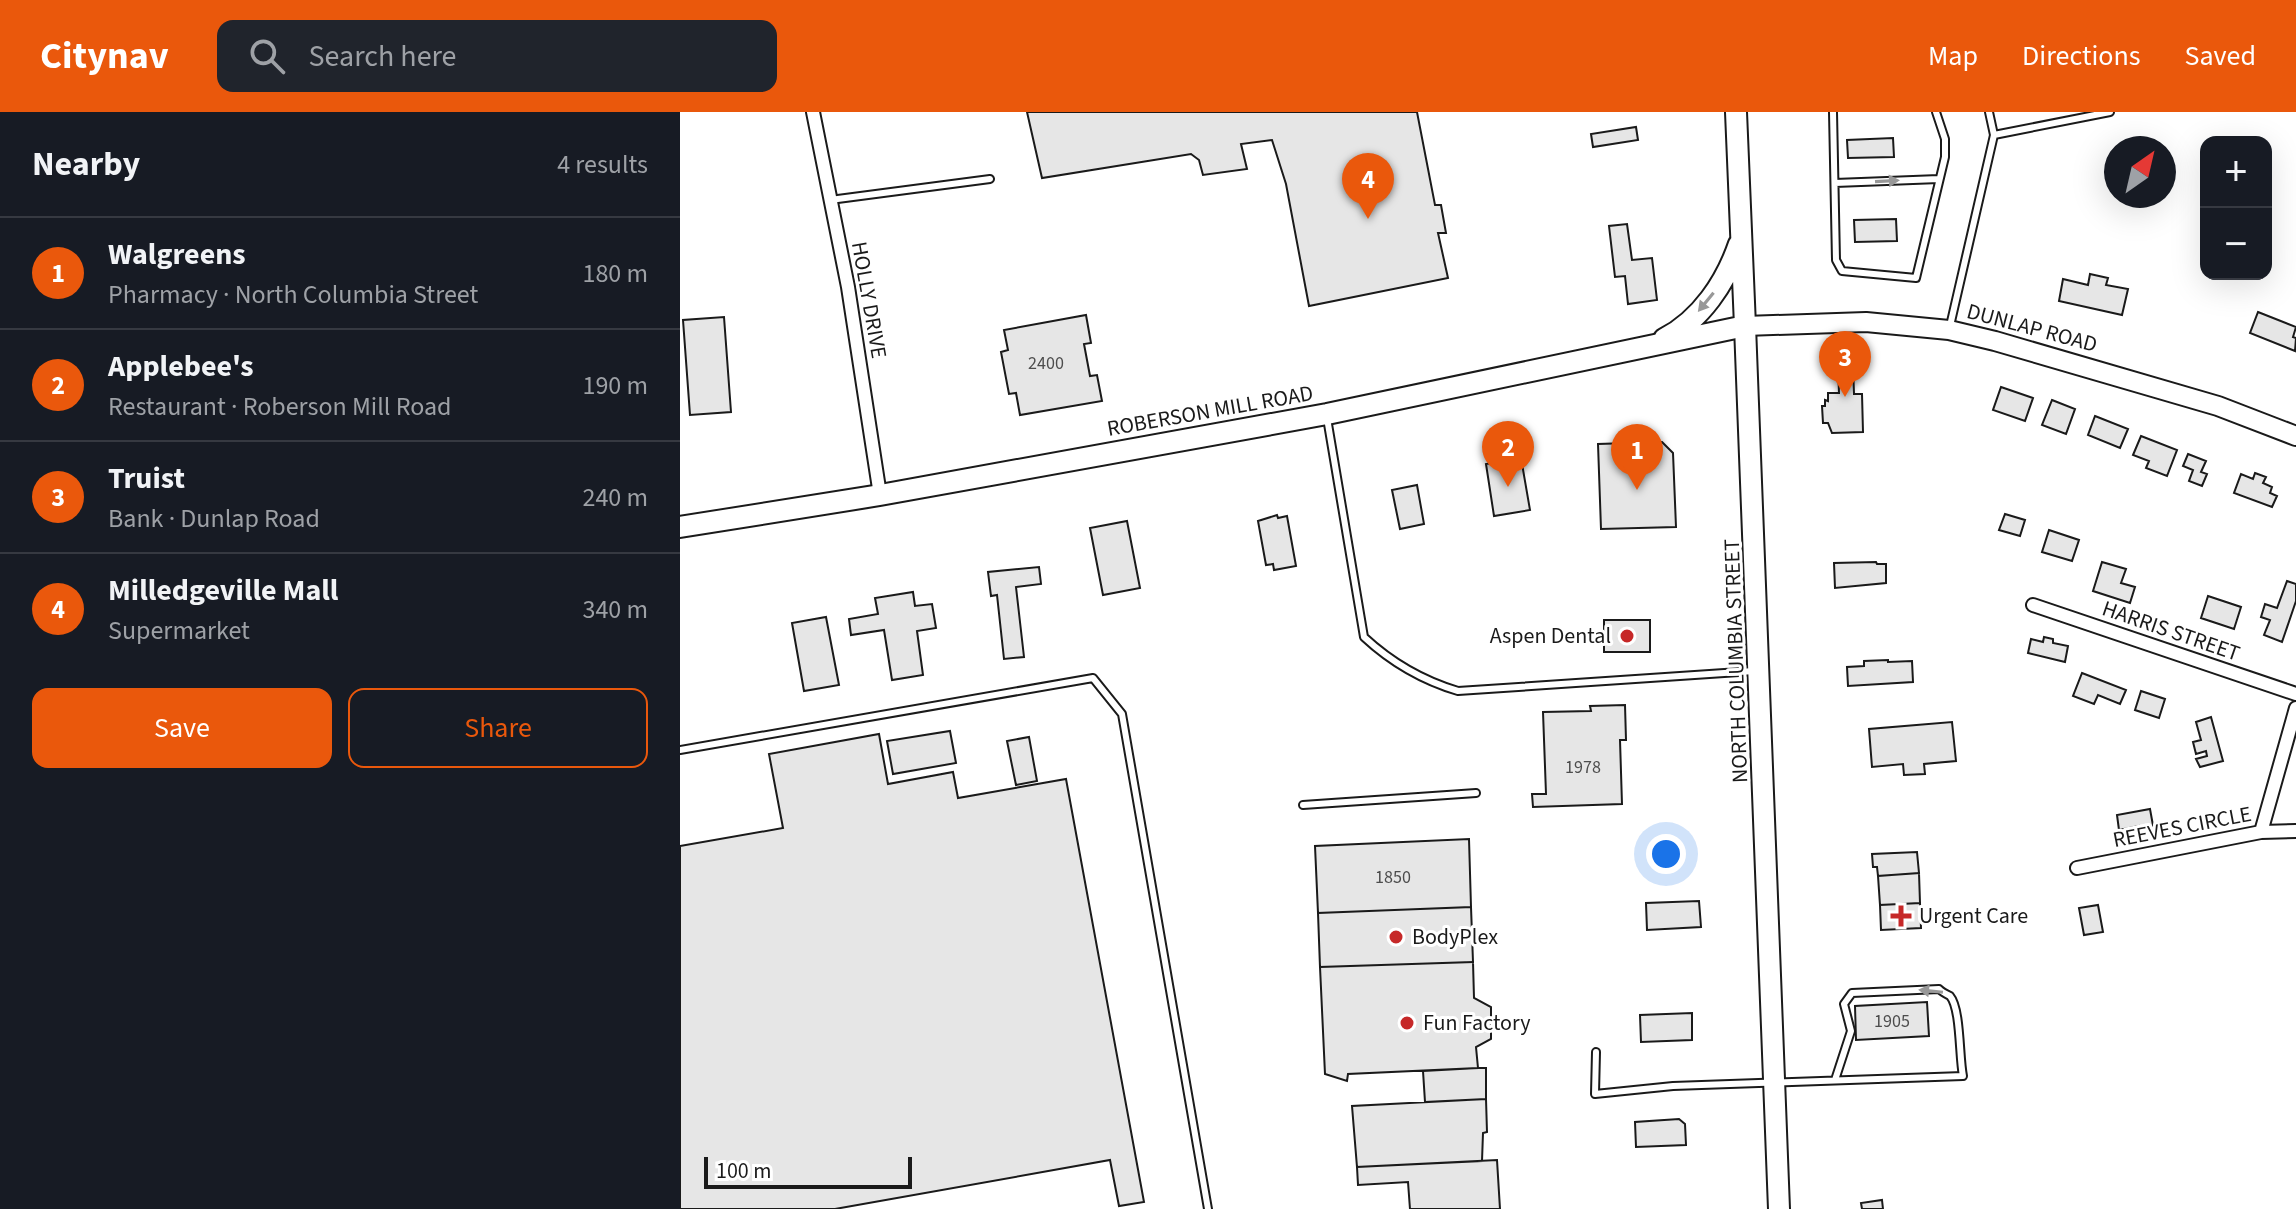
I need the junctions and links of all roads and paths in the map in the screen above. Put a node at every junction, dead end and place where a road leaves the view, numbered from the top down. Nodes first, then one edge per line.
1 (813, 112) edge
2 (1736, 112) edge
3 (1833, 112) edge
4 (1936, 112) edge
5 (1989, 112) edge
6 (2110, 112) edge
7 (1994, 135) junction
8 (990, 179) dead end
9 (1939, 179) junction
10 (1835, 183) junction
11 (830, 200) junction
12 (1742, 236) junction
13 (1745, 326) junction
14 (1949, 330) junction
15 (1647, 347) junction
16 (1327, 414) junction
17 (2296, 436) edge
18 (880, 495) junction
19 (680, 527) edge
20 (2033, 605) dead end
21 (1760, 670) junction
22 (2296, 694) edge
23 (2296, 708) edge
24 (680, 750) edge
25 (1476, 793) dead end
26 (1303, 805) dead end
27 (2296, 831) edge
28 (2261, 832) junction
29 (2077, 868) dead end
30 (1596, 1052) dead end
31 (1835, 1080) junction
32 (1774, 1084) junction
33 (1207, 1209) edge
34 (1779, 1209) edge

1 - 11 street, HOLLY DRIVE
2 - 12 main road, NORTH COLUMBIA STREET
3 - 10 lane
4 - 9 lane
5 - 7 lane
6 - 7 lane
7 - 14 lane
8 - 11 lane
10 -> 9 lane
9 - 10 lane
11 - 18 street, HOLLY DRIVE
12 - 13 main road, NORTH COLUMBIA STREET
12 -> 15 main road
13 - 14 main road, DUNLAP ROAD
13 - 15 main road, ROBERSON MILL ROAD
13 - 21 main road, NORTH COLUMBIA STREET
14 - 17 main road, DUNLAP ROAD
15 - 16 main road, ROBERSON MILL ROAD
16 - 18 main road, ROBERSON MILL ROAD
16 - 21 lane
18 - 19 main road, ROBERSON MILL ROAD
20 - 22 street, HARRIS STREET
21 - 32 main road, NORTH COLUMBIA STREET
23 - 28 street
24 - 33 lane
25 - 26 lane
27 - 28 street, REEVES CIRCLE
28 - 29 street, REEVES CIRCLE
30 - 32 lane
31 -> 31 lane
31 - 32 lane
32 - 34 main road, NORTH COLUMBIA STREET

